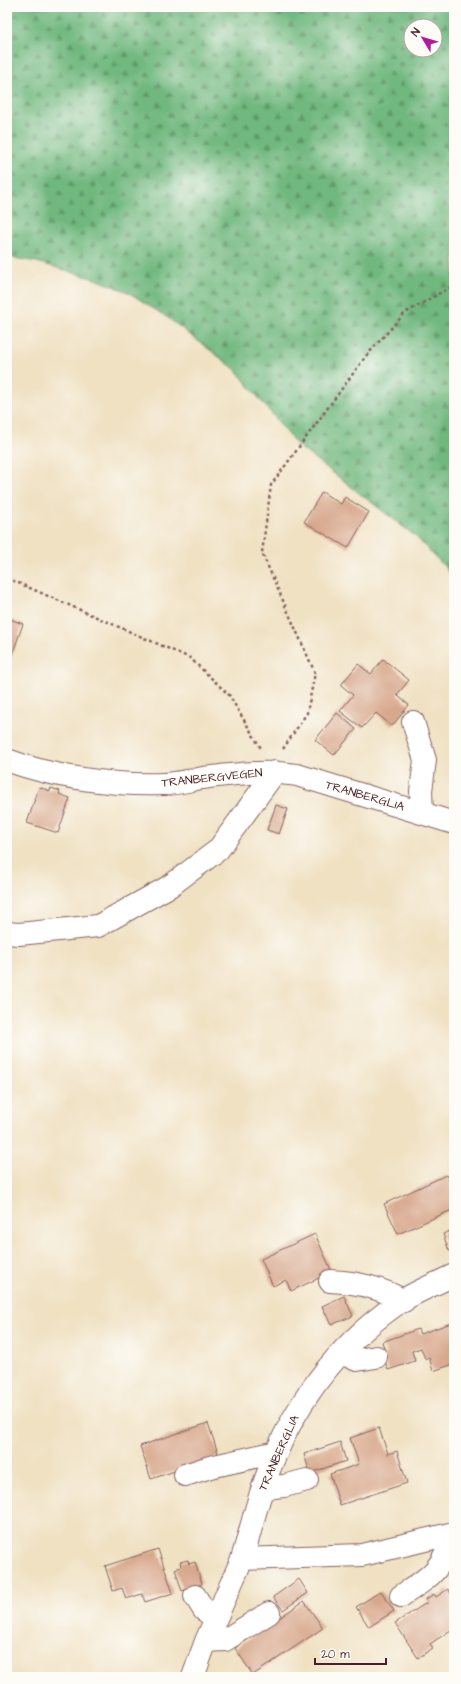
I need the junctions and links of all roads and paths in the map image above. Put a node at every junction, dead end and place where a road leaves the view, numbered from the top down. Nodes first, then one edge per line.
1 (454, 285) edge
2 (7, 578) edge
3 (413, 722) dead end
4 (7, 760) edge
5 (274, 769) junction
6 (422, 813) junction
7 (454, 823) edge
8 (7, 933) edge
9 (454, 1275) edge
10 (330, 1281) dead end
11 (404, 1300) junction
12 (341, 1353) junction
13 (376, 1357) dead end
14 (277, 1452) junction
15 (185, 1475) dead end
16 (307, 1480) dead end
17 (263, 1488) junction
18 (453, 1534) edge
19 (242, 1559) junction
20 (195, 1596) dead end
21 (400, 1596) dead end
22 (269, 1613) dead end
23 (216, 1618) junction
24 (206, 1641) junction
25 (193, 1677) edge

1 - 5 path
2 - 5 path
3 - 6 street
4 - 5 street, TRANBERGVEGEN
5 - 6 street, TRANBERGLIA
5 - 8 street
6 - 7 street, TRANBERGLIA
9 - 11 street, TRANBERGLIA
10 - 11 street
11 - 12 street, TRANBERGLIA
12 - 13 street
12 - 14 street, TRANBERGLIA
14 - 15 street
14 - 17 street, TRANBERGLIA
16 - 17 street
17 - 19 street, TRANBERGLIA
18 - 19 street
18 - 21 street
19 - 23 street, TRANBERGLIA
20 - 23 street
22 - 24 street
23 - 24 street, TRANBERGLIA
24 - 25 street, TRANBERGLIA

